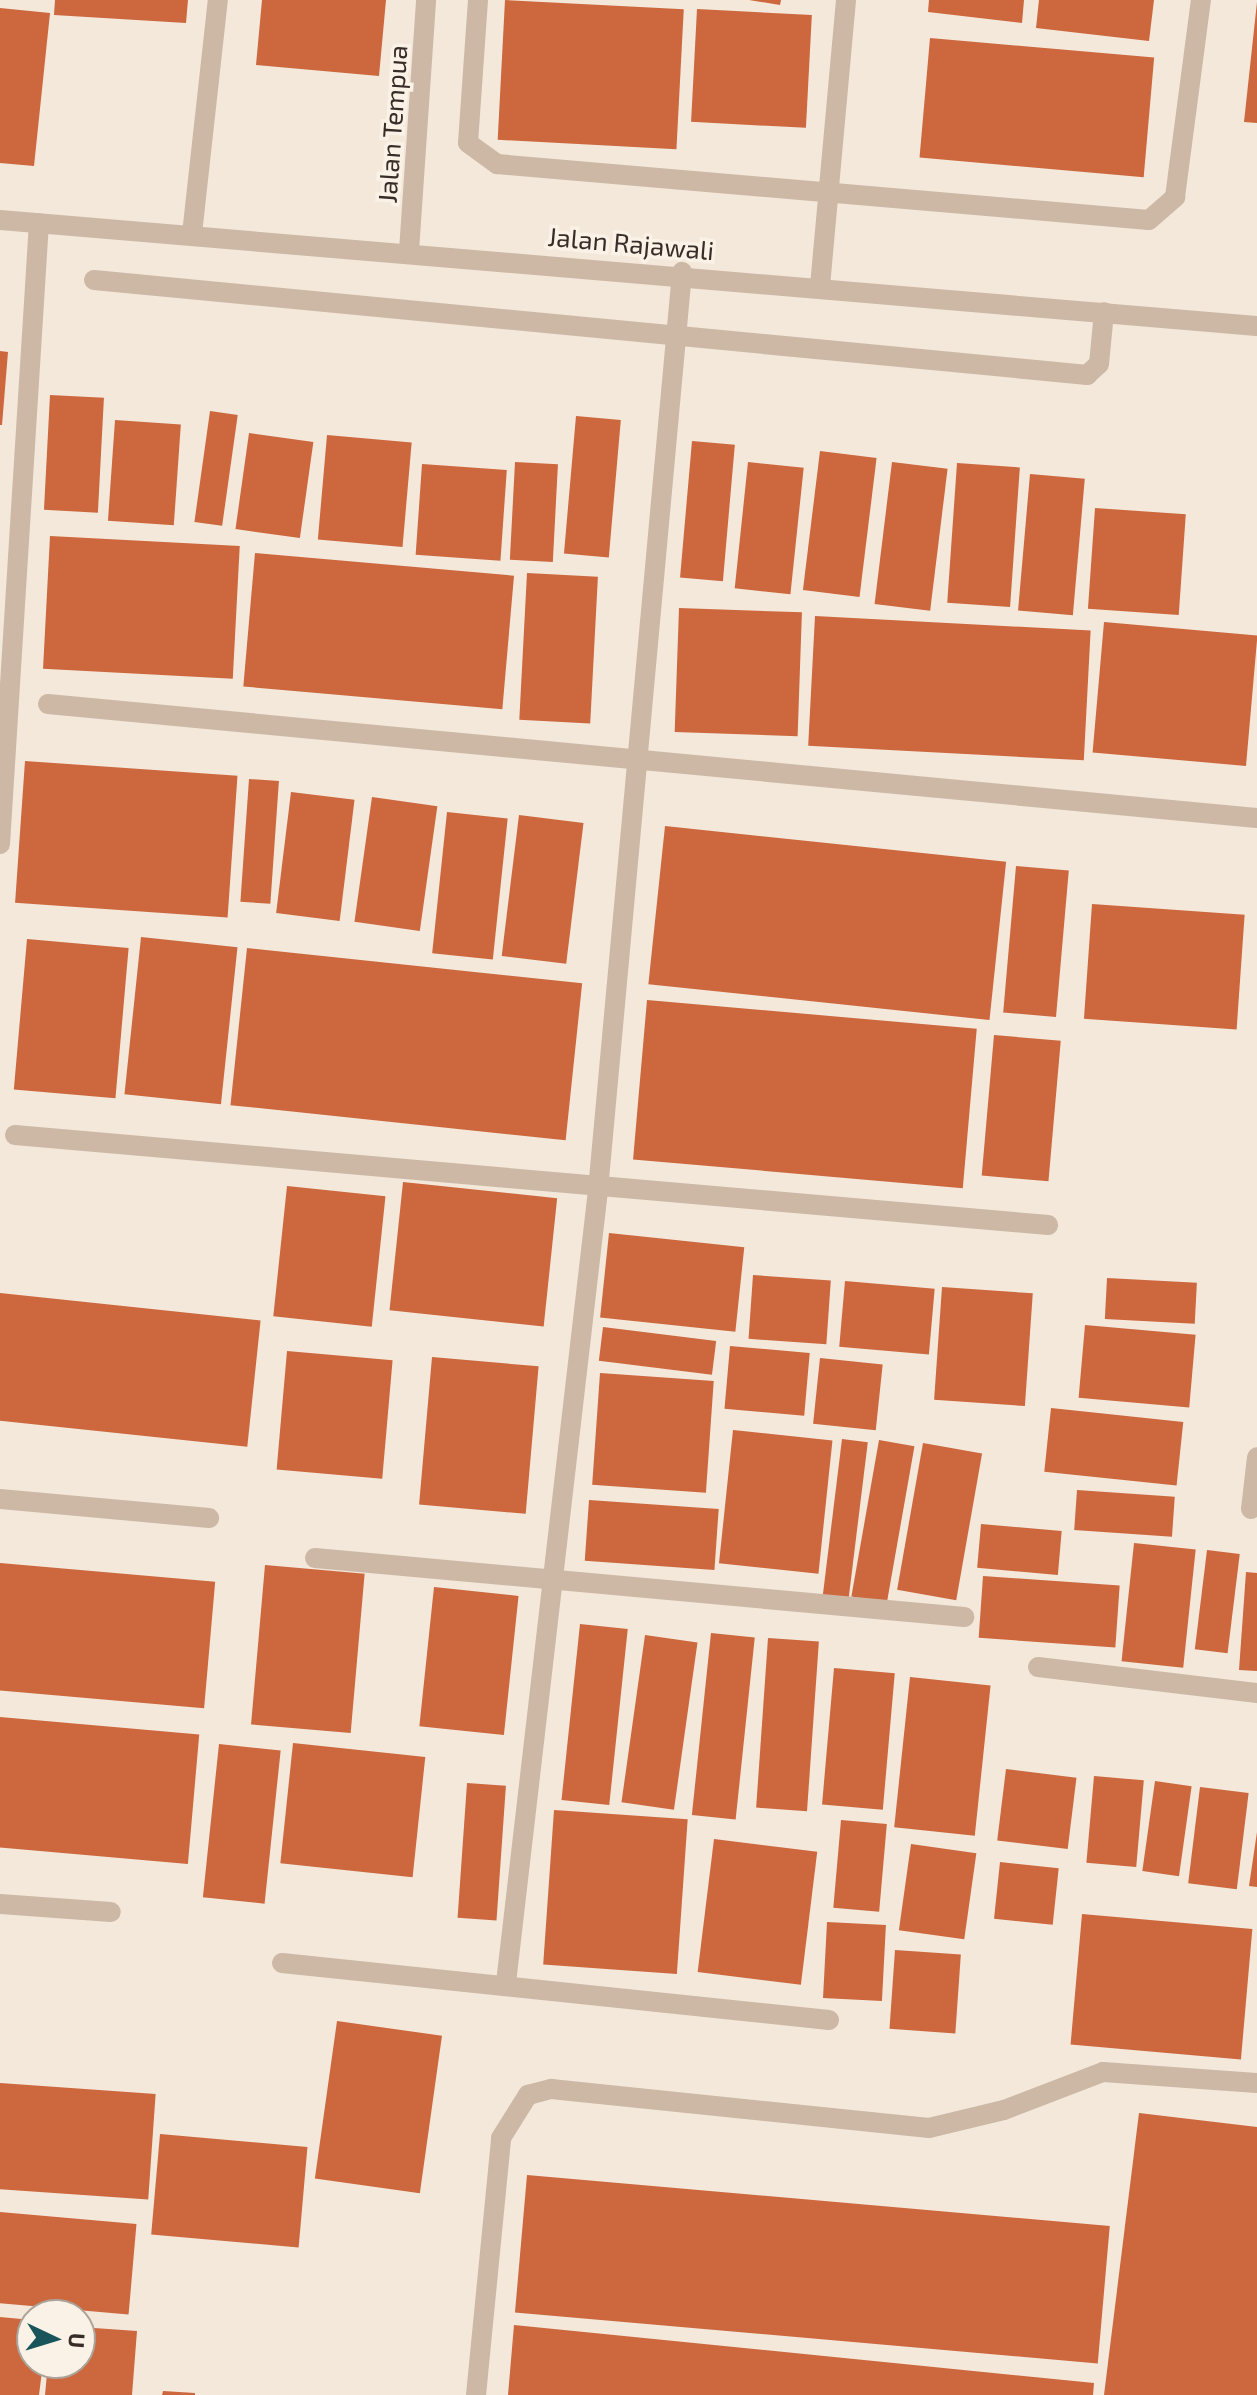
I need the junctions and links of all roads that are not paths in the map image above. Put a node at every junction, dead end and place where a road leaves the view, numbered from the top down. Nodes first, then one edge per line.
1 (218, 0) edge
2 (426, 0) edge
3 (478, 0) edge
4 (846, 0) edge
5 (1201, 0) edge
6 (830, 191) junction
7 (0, 220) edge
8 (39, 223) junction
9 (192, 234) junction
10 (409, 251) junction
11 (682, 272) junction
12 (94, 280) dead end
13 (820, 286) junction
14 (1104, 312) junction
15 (1257, 326) edge
16 (678, 331) junction
17 (48, 704) dead end
18 (641, 763) junction
19 (1257, 818) edge
20 (0, 844) edge
21 (15, 1135) dead end
22 (598, 1190) junction
23 (1048, 1225) dead end
24 (1257, 1457) edge
25 (0, 1499) edge
26 (1251, 1509) dead end
27 (209, 1518) dead end
28 (315, 1558) dead end
29 (557, 1585) junction
30 (964, 1617) dead end
31 (1038, 1667) dead end
32 (1257, 1693) edge
33 (0, 1904) edge
34 (111, 1912) dead end
35 (282, 1963) dead end
36 (506, 1983) junction
37 (829, 2020) dead end
38 (1257, 2083) edge
39 (476, 2395) edge

1 - 9 street
2 - 10 street, Jalan Tempua
3 - 6 street
4 - 6 street
5 - 6 street
6 - 13 street
7 - 8 street, Jalan Rajawali
8 - 9 street, Jalan Rajawali
8 - 20 street
9 - 10 street, Jalan Rajawali
10 - 11 street, Jalan Rajawali
11 - 13 street, Jalan Rajawali
11 - 16 street
12 - 16 street
13 - 14 street, Jalan Rajawali
14 - 15 street, Jalan Rajawali
14 - 16 street
16 - 18 street
17 - 18 street
18 - 19 street
18 - 22 street
21 - 22 street
22 - 23 street
22 - 29 street
24 - 26 street
25 - 27 street
28 - 29 street
29 - 30 street
29 - 36 street
31 - 32 street
33 - 34 street
35 - 36 street
36 - 37 street
38 - 39 street

